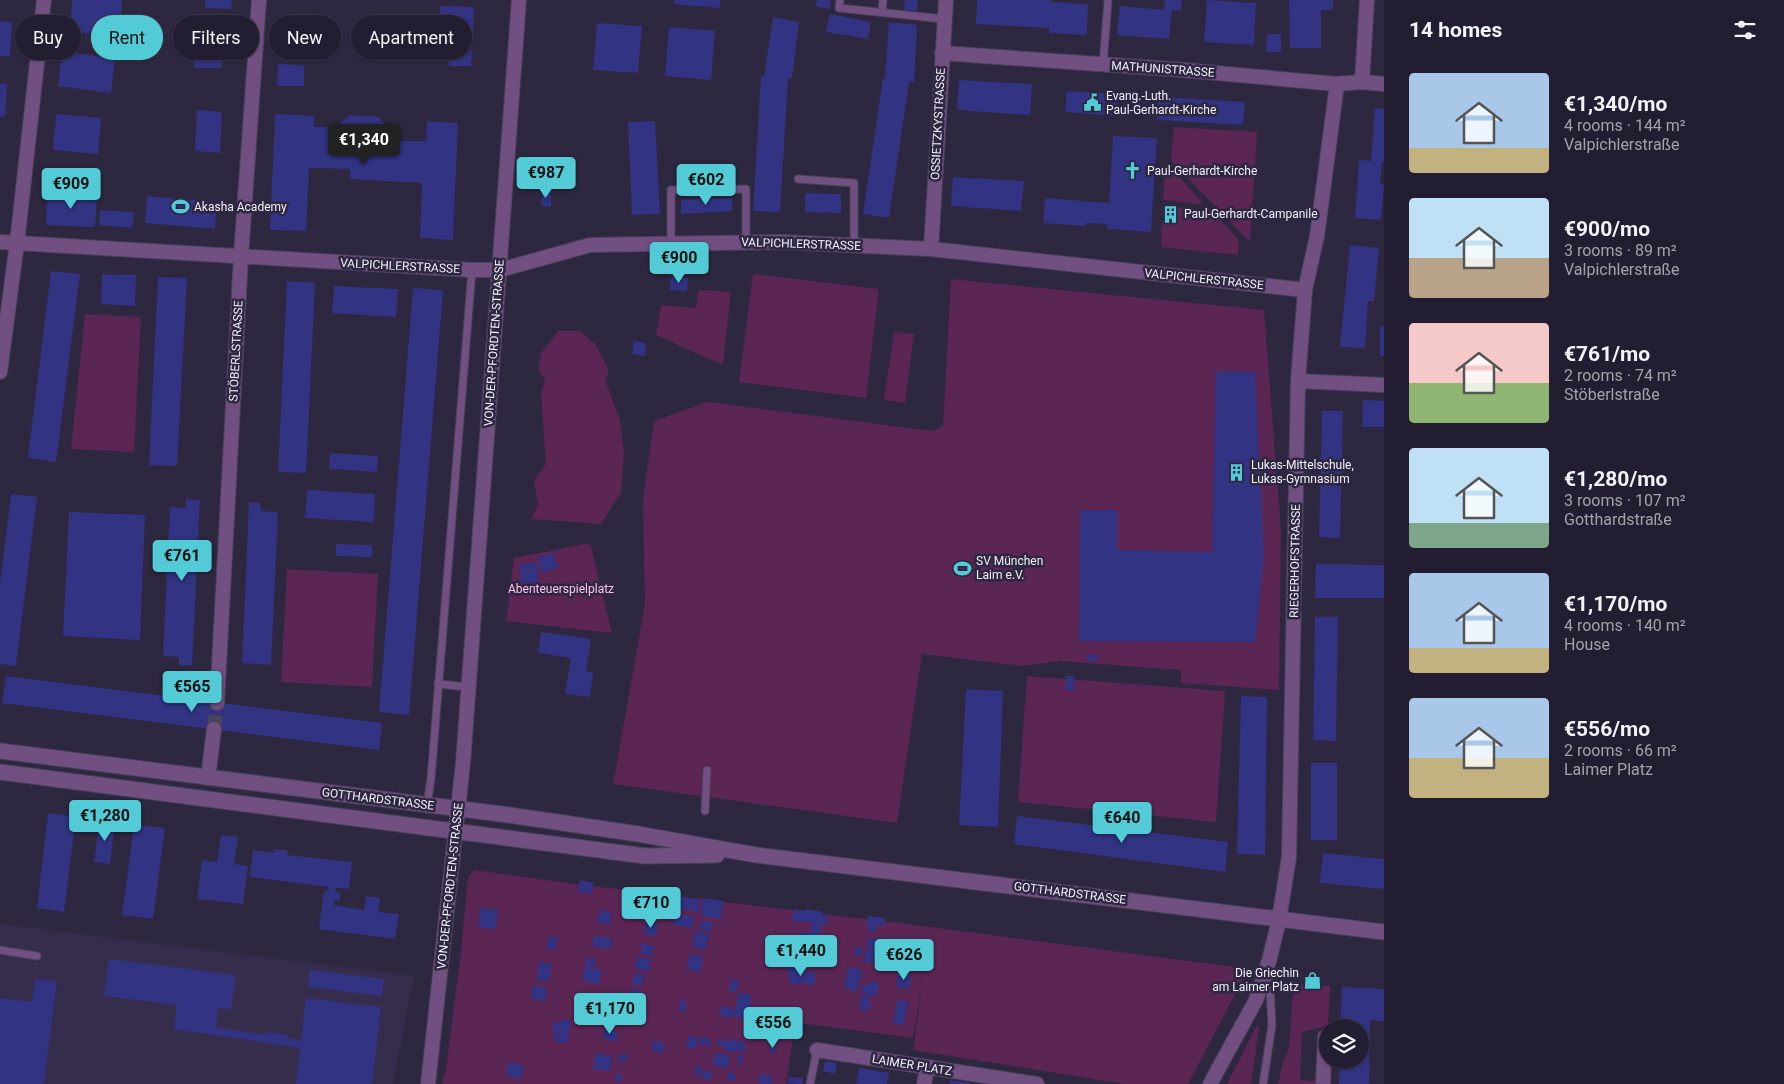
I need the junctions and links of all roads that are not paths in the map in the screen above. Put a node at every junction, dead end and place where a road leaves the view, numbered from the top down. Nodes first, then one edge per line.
1 (44, 0) edge
2 (259, 0) edge
3 (519, 0) edge
4 (840, 0) edge
5 (883, 0) edge
6 (946, 0) edge
7 (1108, 0) edge
8 (1367, 0) edge
9 (882, 12) junction
10 (944, 19) junction
11 (942, 53) junction
12 (1103, 64) junction
13 (1362, 82) junction
14 (1337, 84) junction
15 (1384, 84) edge
16 (798, 179) dead end
17 (0, 242) edge
18 (746, 242) junction
19 (17, 243) junction
20 (671, 243) junction
21 (854, 245) junction
22 (931, 249) junction
23 (241, 256) junction
24 (472, 270) junction
25 (500, 270) junction
26 (1304, 290) junction
27 (0, 372) edge
28 (1298, 381) junction
29 (1384, 385) edge
30 (438, 684) junction
31 (468, 687) junction
32 (217, 702) tunnel mouth
33 (214, 729) tunnel mouth
34 (0, 751) edge
35 (707, 770) dead end
36 (0, 772) edge
37 (208, 778) junction
38 (427, 805) junction
39 (458, 809) junction
40 (705, 810) dead end
41 (456, 831) junction
42 (756, 855) junction
43 (1279, 920) junction
44 (1384, 932) edge
45 (0, 950) edge
46 (37, 956) dead end
47 (1269, 961) junction
48 (817, 1050) joint
49 (927, 1068) junction
50 (1324, 1069) edge
51 (428, 1084) edge
52 (810, 1084) edge
53 (924, 1084) edge
54 (1037, 1084) edge
55 (1210, 1084) edge
56 (1263, 1084) edge
57 (1323, 1084) edge

1 - 19 street
2 - 23 street, STÖBERLSTRASSE
3 - 25 street, VON-DER-PFORDTEN-STRASSE
4 - 9 lane
5 - 9 lane
6 - 10 street, OSSIETZKYSTRASSE
7 - 12 lane
8 - 13 street
9 - 10 lane
10 - 11 street, OSSIETZKYSTRASSE
11 - 12 street, MATHUNISTRASSE
11 - 22 street, OSSIETZKYSTRASSE
12 - 14 street, MATHUNISTRASSE
13 - 14 street, MATHUNISTRASSE
13 - 15 street, MATHUNISTRASSE
14 - 26 street, RIEGERHOFSTRASSE
16 - 21 lane
17 - 19 street, VALPICHLERSTRASSE
18 - 20 street, VALPICHLERSTRASSE
18 - 20 lane
18 - 21 street, VALPICHLERSTRASSE
19 - 23 street, VALPICHLERSTRASSE
19 - 27 street
20 - 25 street, VALPICHLERSTRASSE
21 - 22 street, VALPICHLERSTRASSE
22 - 26 street, VALPICHLERSTRASSE
23 - 24 street, VALPICHLERSTRASSE
23 - 32 street, STÖBERLSTRASSE
24 - 25 street, VALPICHLERSTRASSE
24 - 30 lane
25 - 31 street, VON-DER-PFORDTEN-STRASSE
26 - 28 street, RIEGERHOFSTRASSE
28 - 29 street
28 - 43 street, RIEGERHOFSTRASSE
30 - 31 lane
30 - 38 lane
31 - 39 street, VON-DER-PFORDTEN-STRASSE
33 - 37 street
34 - 37 street, GOTTHARDSTRASSE
35 - 40 lane
36 - 41 street, GOTTHARDSTRASSE
37 - 38 street, GOTTHARDSTRASSE
38 - 39 street, GOTTHARDSTRASSE
39 - 41 street, VON-DER-PFORDTEN-STRASSE
39 - 42 street, GOTTHARDSTRASSE
41 - 42 street, GOTTHARDSTRASSE
41 - 51 street, VON-DER-PFORDTEN-STRASSE
42 - 43 street, GOTTHARDSTRASSE
43 - 44 street, GOTTHARDSTRASSE
43 - 47 street, RIEGERHOFSTRASSE
45 - 46 lane
47 - 55 street, RIEGERHOFSTRASSE
47 - 56 lane
48 - 49 street, LAIMER PLATZ
48 - 52 lane
49 - 53 street
49 - 54 street, LAIMER PLATZ
50 - 57 street

